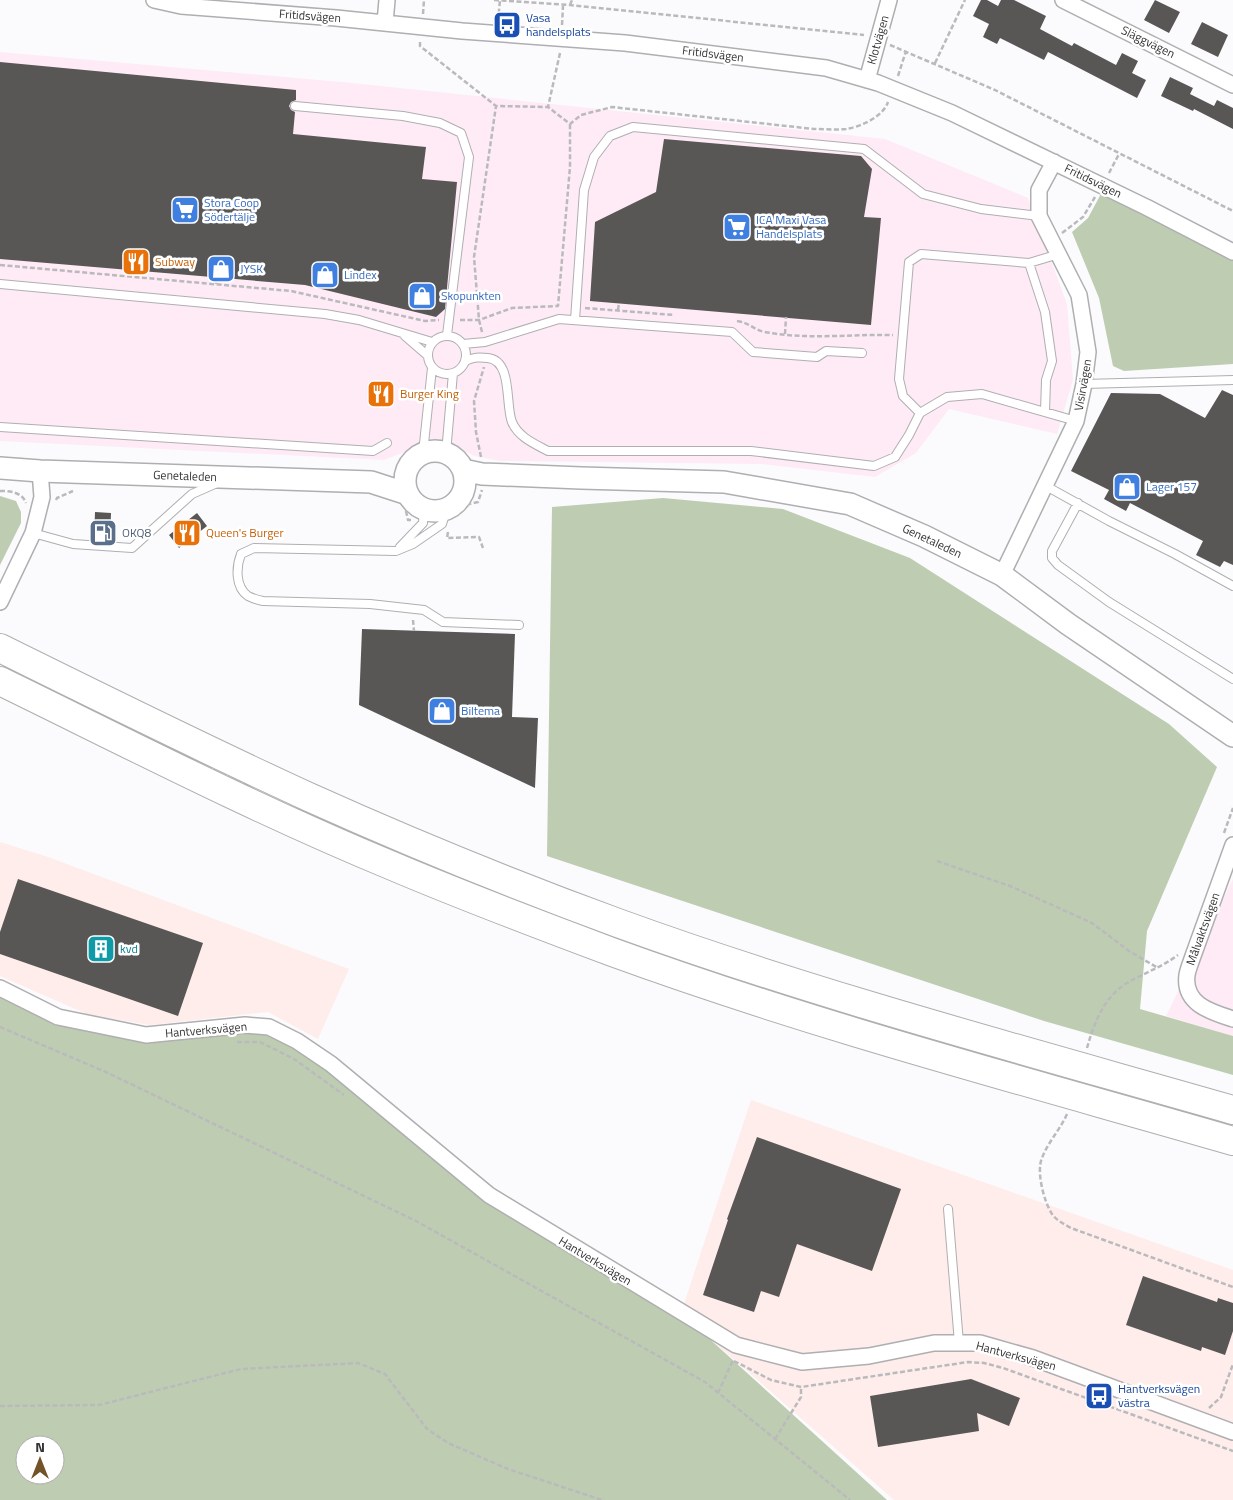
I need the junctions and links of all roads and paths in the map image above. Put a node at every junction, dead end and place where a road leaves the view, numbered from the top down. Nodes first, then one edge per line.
1 (154, 0) edge
2 (387, 0) edge
3 (424, 0) edge
4 (572, 0) edge
5 (889, 0) edge
6 (964, 0) edge
7 (1063, 0) edge
8 (564, 5) dead end
9 (570, 6) dead end
10 (385, 23) junction
11 (422, 27) junction
12 (561, 39) junction
13 (906, 51) dead end
14 (935, 63) dead end
15 (867, 80) junction
16 (1233, 85) edge
17 (893, 89) junction
18 (295, 106) dead end
19 (496, 106) junction
20 (548, 107) junction
21 (570, 124) junction
22 (1119, 154) dead end
23 (1054, 162) junction
24 (1102, 186) junction
25 (1039, 216) junction
26 (1052, 240) junction
27 (1233, 252) edge
28 (1058, 254) junction
29 (1029, 263) junction
30 (0, 265) edge
31 (217, 277) dead end
32 (0, 284) edge
33 (216, 284) junction
34 (618, 303) dead end
35 (618, 310) dead end
36 (786, 318) dead end
37 (449, 320) junction
38 (479, 320) junction
39 (575, 320) junction
40 (404, 334) junction
41 (785, 334) dead end
42 (447, 336) junction
43 (432, 342) junction
44 (463, 344) junction
45 (862, 354) dead end
46 (427, 355) junction
47 (465, 361) junction
48 (432, 368) junction
49 (453, 373) junction
50 (1233, 380) edge
51 (1084, 384) junction
52 (1045, 412) junction
53 (920, 413) junction
54 (1076, 421) junction
55 (0, 428) edge
56 (387, 443) dead end
57 (423, 453) junction
58 (446, 453) junction
59 (0, 468) edge
60 (408, 469) junction
61 (463, 470) junction
62 (40, 471) junction
63 (230, 477) junction
64 (581, 478) junction
65 (371, 482) junction
66 (1046, 486) junction
67 (0, 491) edge
68 (463, 492) junction
69 (408, 494) junction
70 (1078, 503) junction
71 (26, 505) dead end
72 (447, 508) junction
73 (424, 509) junction
74 (33, 533) junction
75 (447, 538) dead end
76 (483, 548) dead end
77 (396, 551) junction
78 (1002, 574) junction
79 (1233, 586) edge
80 (0, 602) edge
81 (519, 625) dead end
82 (0, 648) edge
83 (1233, 679) edge
84 (0, 681) edge
85 (1233, 736) edge
86 (1233, 808) edge
87 (1228, 841) edge
88 (937, 861) dead end
89 (1181, 950) dead end
90 (1158, 968) junction
91 (0, 988) edge
92 (1233, 1019) edge
93 (0, 1027) edge
94 (231, 1041) dead end
95 (1085, 1053) dead end
96 (347, 1097) dead end
97 (1068, 1110) dead end
98 (1233, 1110) edge
99 (1233, 1141) edge
100 (948, 1210) dead end
101 (1233, 1287) edge
102 (959, 1343) junction
103 (725, 1355) dead end
104 (734, 1360) junction
105 (1233, 1364) edge
106 (801, 1387) junction
107 (718, 1393) junction
108 (0, 1406) edge
109 (1203, 1420) junction
110 (1233, 1432) edge
111 (775, 1439) junction
112 (1233, 1451) edge
113 (602, 1500) edge
114 (850, 1500) edge

1 - 10 street, Fritidsvägen
2 - 10 street
3 - 11 path
4 - 9 path
5 - 15 street, Klotvägen
6 - 14 path
7 - 16 street, Släggvägen
8 - 12 path
10 - 11 street, Fritidsvägen
11 - 12 street, Fritidsvägen
11 - 19 path
12 - 15 street, Fritidsvägen
12 - 20 path
13 - 17 path
15 - 17 street, Fritidsvägen
17 - 21 path
17 - 23 street, Fritidsvägen
18 - 37 lane
19 - 20 path
19 - 38 path
20 - 21 path
21 - 38 path
22 - 24 path
23 - 24 street, Fritidsvägen
23 - 25 street, Visirvägen
24 - 26 path
24 - 27 street, Fritidsvägen
25 - 26 street, Visirvägen
25 - 39 lane
26 - 28 street, Visirvägen
28 - 29 lane
28 - 51 street, Visirvägen
29 - 52 lane
29 - 53 lane
30 - 33 path
31 - 33 path
32 - 40 lane
33 - 37 path
34 - 35 path
36 - 41 path
37 - 38 path
37 - 42 lane
39 - 44 lane
39 - 45 lane
40 - 43 lane
40 - 46 lane
42 - 43 lane
42 - 44 lane
43 - 46 lane
44 - 47 lane
46 - 48 lane
47 - 49 lane
47 - 53 lane
48 - 49 lane
48 - 57 lane
49 - 58 lane
50 - 51 lane
51 - 54 street, Visirvägen
52 - 53 lane
52 - 54 lane
54 - 66 street, Visirvägen
55 - 56 lane
57 - 58 main road
57 - 60 main road, Genetaleden
58 - 61 main road
59 - 62 main road, Genetaleden
60 - 65 main road, Genetaleden
60 - 69 main road
61 - 64 main road, Genetaleden
61 - 68 main road
62 - 63 main road, Genetaleden
62 - 74 street
63 - 65 main road, Genetaleden
63 - 74 lane
64 - 68 main road, Genetaleden
64 - 78 main road, Genetaleden
65 - 69 main road, Genetaleden
66 - 70 lane
66 - 78 street, Visirvägen
67 - 71 path
68 - 72 main road
69 - 73 main road, Genetaleden
70 - 79 lane
70 - 83 lane
72 - 73 main road
72 - 77 lane
73 - 77 lane
74 - 80 street
75 - 76 path
77 - 81 lane
78 - 85 main road, Genetaleden
82 - 98 highway
84 - 99 highway
86 - 87 path
87 - 92 street, Målvaktsvägen
88 - 90 path
89 - 90 path
90 - 95 path
91 - 102 street, Hantverksvägen
93 - 107 path
94 - 96 path
97 - 101 path
100 - 102 lane
102 - 109 street, Hantverksvägen
103 - 104 path
104 - 106 path
104 - 107 path
105 - 109 path
106 - 111 path
106 - 112 path
107 - 111 path
108 - 113 path
109 - 110 street, Hantverksvägen
111 - 114 path

